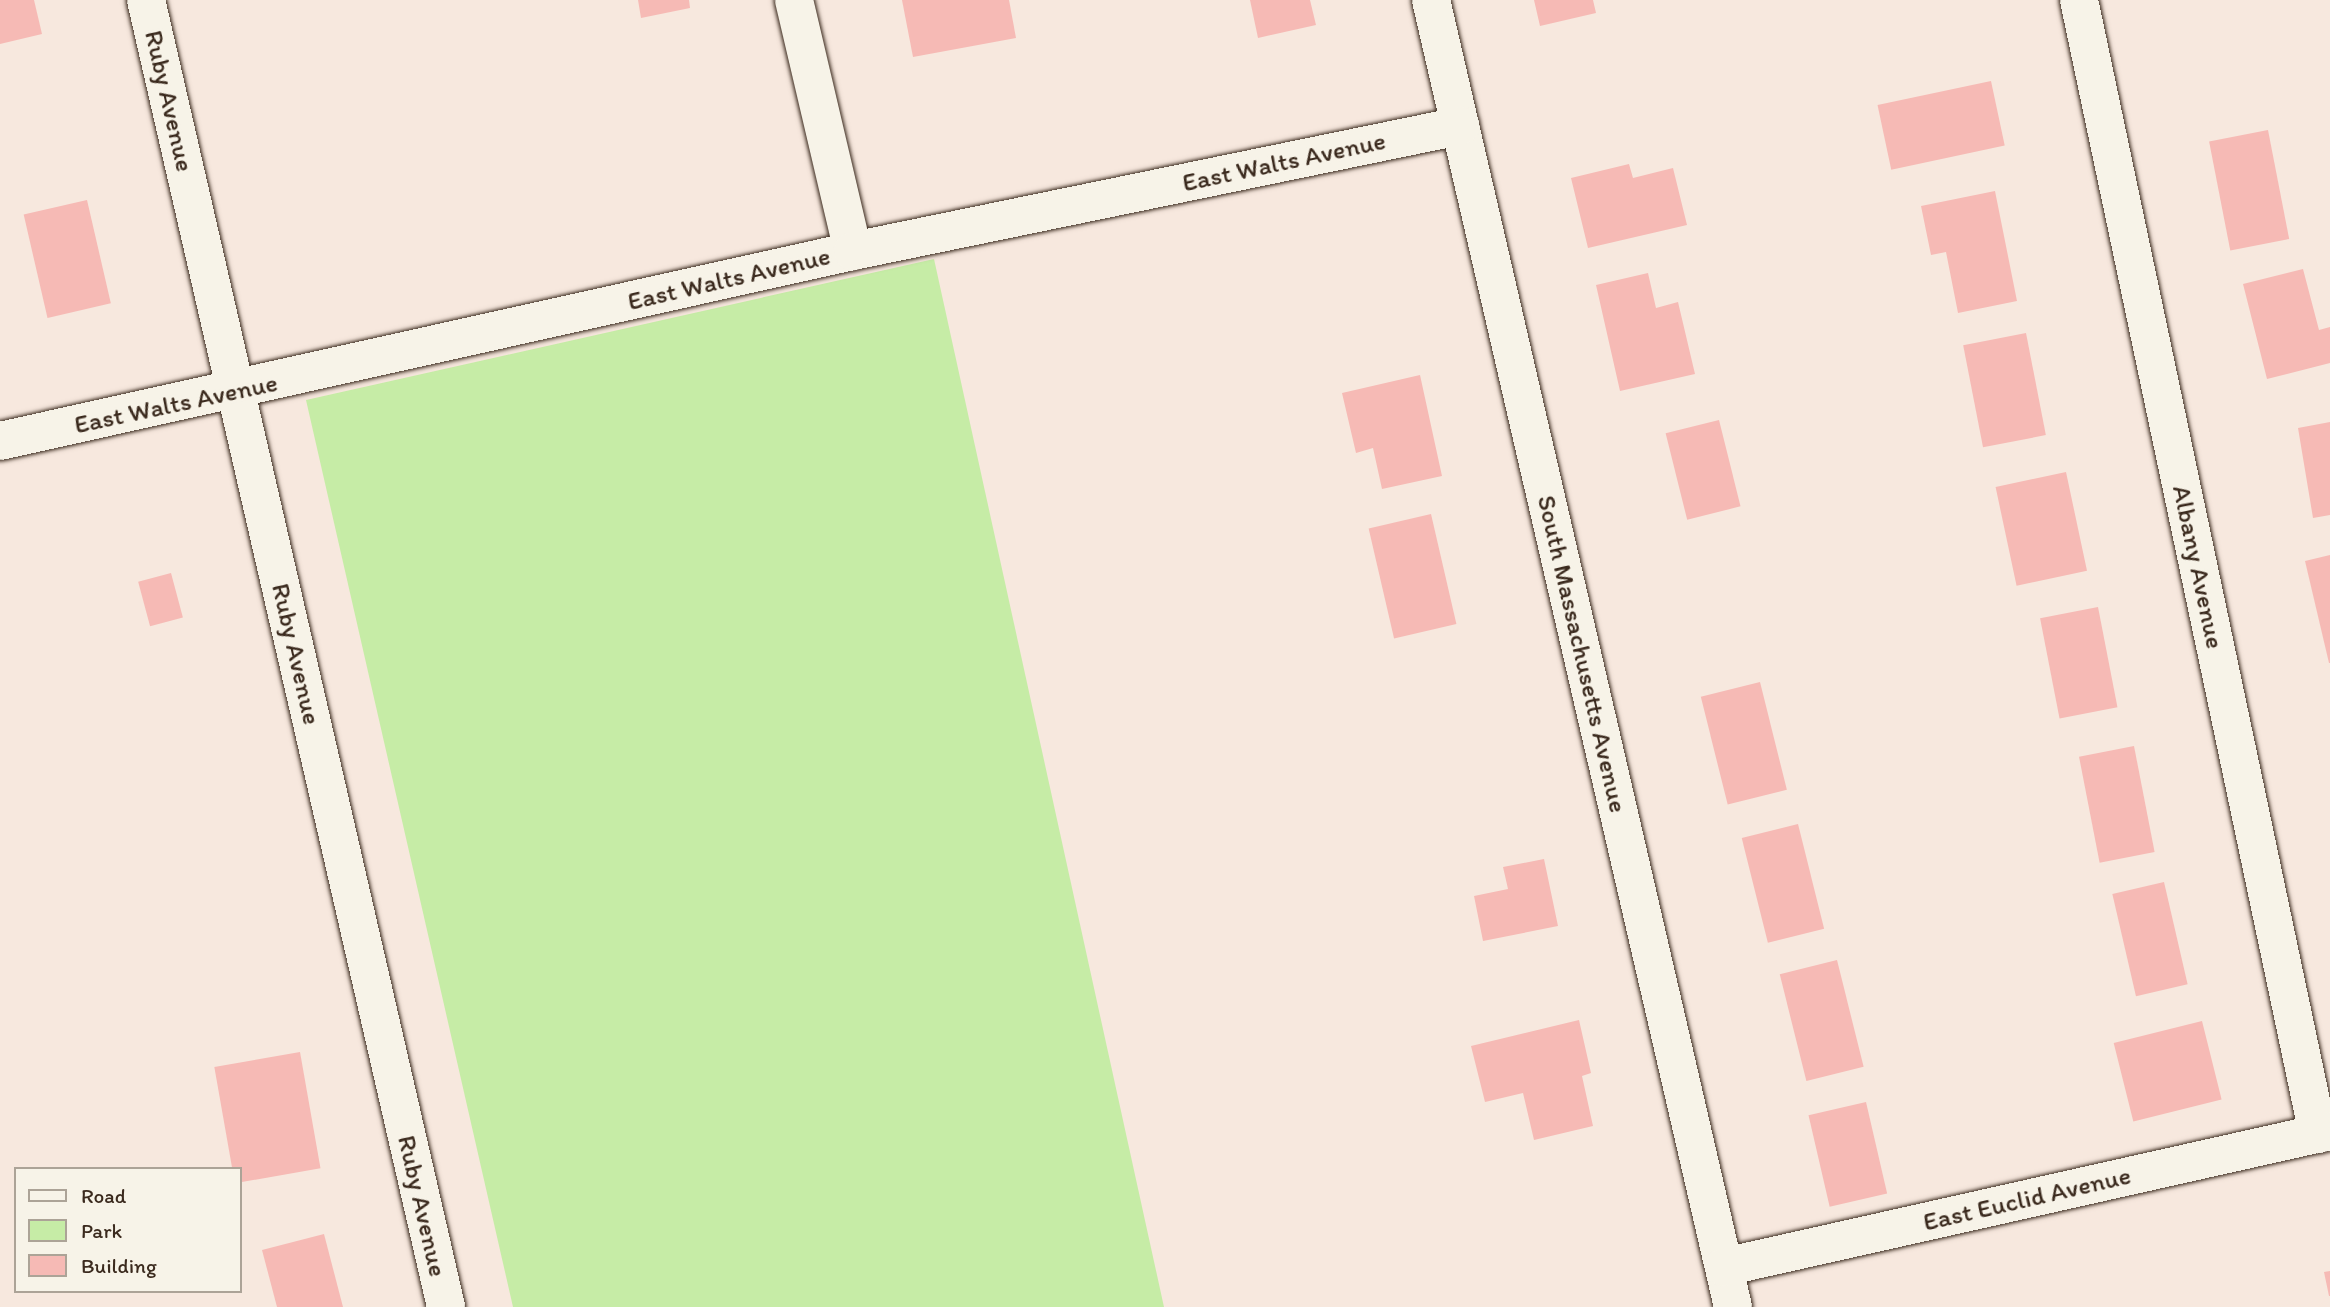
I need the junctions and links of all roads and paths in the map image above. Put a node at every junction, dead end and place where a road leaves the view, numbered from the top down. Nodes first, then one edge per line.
1 (146, 0) edge
2 (794, 0) edge
3 (1431, 0) edge
4 (2078, 0) edge
5 (1460, 126) junction
6 (853, 251) junction
7 (236, 392) junction
8 (0, 441) edge
9 (2324, 1132) edge
10 (1724, 1268) junction
11 (446, 1307) edge
12 (1733, 1307) edge

1 - 7 street, Ruby Avenue
2 - 6 street
3 - 5 street, South Massachusetts Avenue
4 - 9 street, Albany Avenue
5 - 6 street, East Walts Avenue
5 - 10 street, South Massachusetts Avenue
6 - 7 street, East Walts Avenue
7 - 8 street, East Walts Avenue
7 - 11 street, Ruby Avenue
9 - 10 street, East Euclid Avenue
10 - 12 street, South Massachusetts Avenue

